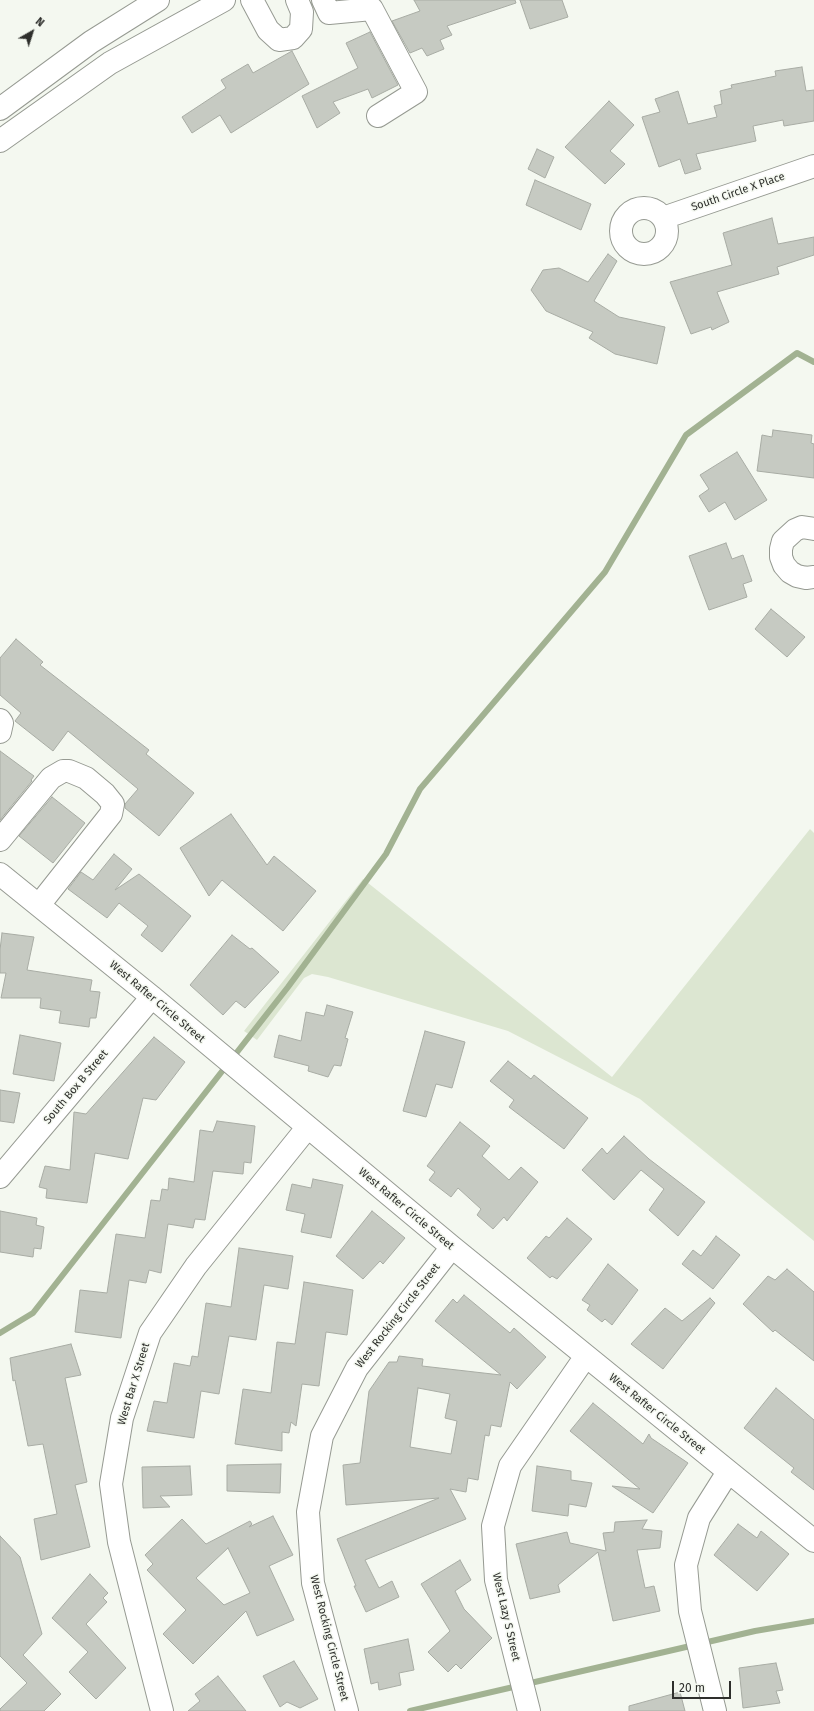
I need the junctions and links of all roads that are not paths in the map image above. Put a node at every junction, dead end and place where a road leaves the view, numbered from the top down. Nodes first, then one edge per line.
1 (158, 0) edge
2 (224, 0) edge
3 (252, 0) edge
4 (297, 0) edge
5 (323, 0) edge
6 (0, 110) edge
7 (378, 116) dead end
8 (0, 141) edge
9 (814, 166) edge
10 (663, 218) dead end
11 (814, 529) edge
12 (814, 577) edge
13 (0, 720) edge
14 (0, 732) edge
15 (0, 840) edge
16 (0, 874) edge
17 (39, 905) junction
18 (152, 996) junction
19 (307, 1128) junction
20 (0, 1177) edge
21 (452, 1247) junction
22 (586, 1356) junction
23 (728, 1472) junction
24 (814, 1541) edge
25 (162, 1711) edge
26 (347, 1711) edge
27 (529, 1711) edge
28 (715, 1711) edge

1 - 6 street
2 - 8 street
3 - 4 street
5 - 7 street
9 - 10 street, South Circle X Place
11 - 12 street
13 - 14 street
15 - 17 street
16 - 17 street, West Rafter Circle Street
17 - 18 street, West Rafter Circle Street
18 - 19 street, West Rafter Circle Street
18 - 20 street, South Box B Street
19 - 21 street, West Rafter Circle Street
19 - 25 street, West Bar X Street
21 - 22 street, West Rafter Circle Street
21 - 26 street, West Rocking Circle Street
22 - 23 street, West Rafter Circle Street
22 - 27 street, West Lazy S Street
23 - 24 street, West Rafter Circle Street
23 - 28 street

